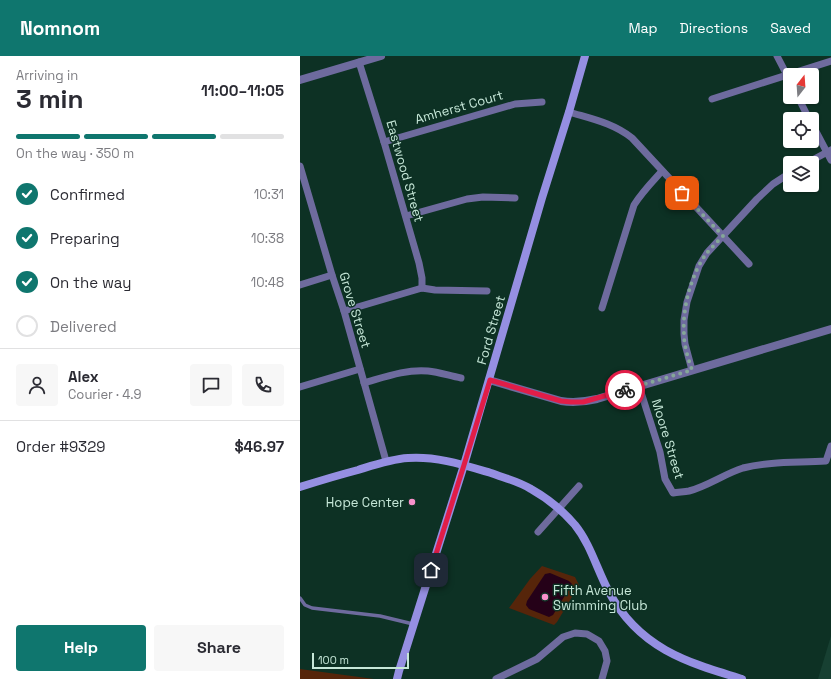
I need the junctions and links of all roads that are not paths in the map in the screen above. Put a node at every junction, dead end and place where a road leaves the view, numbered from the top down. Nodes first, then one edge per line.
1 (382, 56) edge
2 (585, 56) edge
3 (777, 56) edge
4 (831, 61) edge
5 (359, 62) junction
6 (783, 68) edge
7 (815, 68) edge
8 (300, 80) edge
9 (783, 81) edge
10 (712, 99) dead end
11 (542, 102) dead end
12 (569, 112) junction
13 (819, 135) edge
14 (384, 142) junction
15 (829, 151) edge
16 (819, 156) edge
17 (831, 160) edge
18 (300, 166) edge
19 (662, 171) junction
20 (783, 178) edge
21 (302, 183) edge
22 (515, 198) dead end
23 (406, 216) junction
24 (723, 236) junction
25 (749, 264) dead end
26 (332, 275) junction
27 (300, 285) edge
28 (422, 288) junction
29 (487, 291) dead end
30 (602, 308) dead end
31 (344, 311) junction
32 (831, 329) edge
33 (360, 369) junction
34 (692, 370) junction
35 (461, 378) dead end
36 (490, 380) junction
37 (364, 383) junction
38 (300, 386) edge
39 (639, 386) junction
40 (831, 446) edge
41 (386, 462) junction
42 (464, 465) junction
43 (579, 486) dead end
44 (300, 487) edge
45 (559, 509) junction
46 (538, 532) dead end
47 (300, 598) edge
48 (413, 624) junction
49 (397, 679) edge
50 (496, 679) edge
51 (602, 679) edge
52 (742, 679) edge

1 - 5 street
2 - 12 main road, Ford Street
3 - 6 street
4 - 7 street
5 - 8 street
5 - 14 street, Eastwood Street
9 - 10 street
11 - 14 street, Amherst Court
12 - 19 street
12 - 36 main road, Ford Street
13 - 15 street
14 - 23 street, Eastwood Street
15 - 16 street
15 - 17 street
18 - 21 street, Grove Street
19 - 24 street
19 - 30 street
20 - 24 street
21 - 26 street, Grove Street
22 - 23 street
23 - 28 street, Eastwood Street
24 - 25 street
24 - 34 street
26 - 27 street
26 - 31 street, Grove Street
28 - 29 street
28 - 31 street
31 - 33 street, Grove Street
32 - 34 street
33 - 37 street, Grove Street
33 - 38 street
34 - 39 street
35 - 37 street
36 - 39 street
36 - 42 main road, Ford Street
37 - 41 street, Grove Street
39 - 40 street, Moore Street
41 - 42 main road
41 - 44 main road
42 - 45 main road
42 - 48 main road, Ford Street
43 - 45 street
45 - 46 street
45 - 52 main road
47 - 48 lane
48 - 49 main road, Ford Street
50 - 51 street

